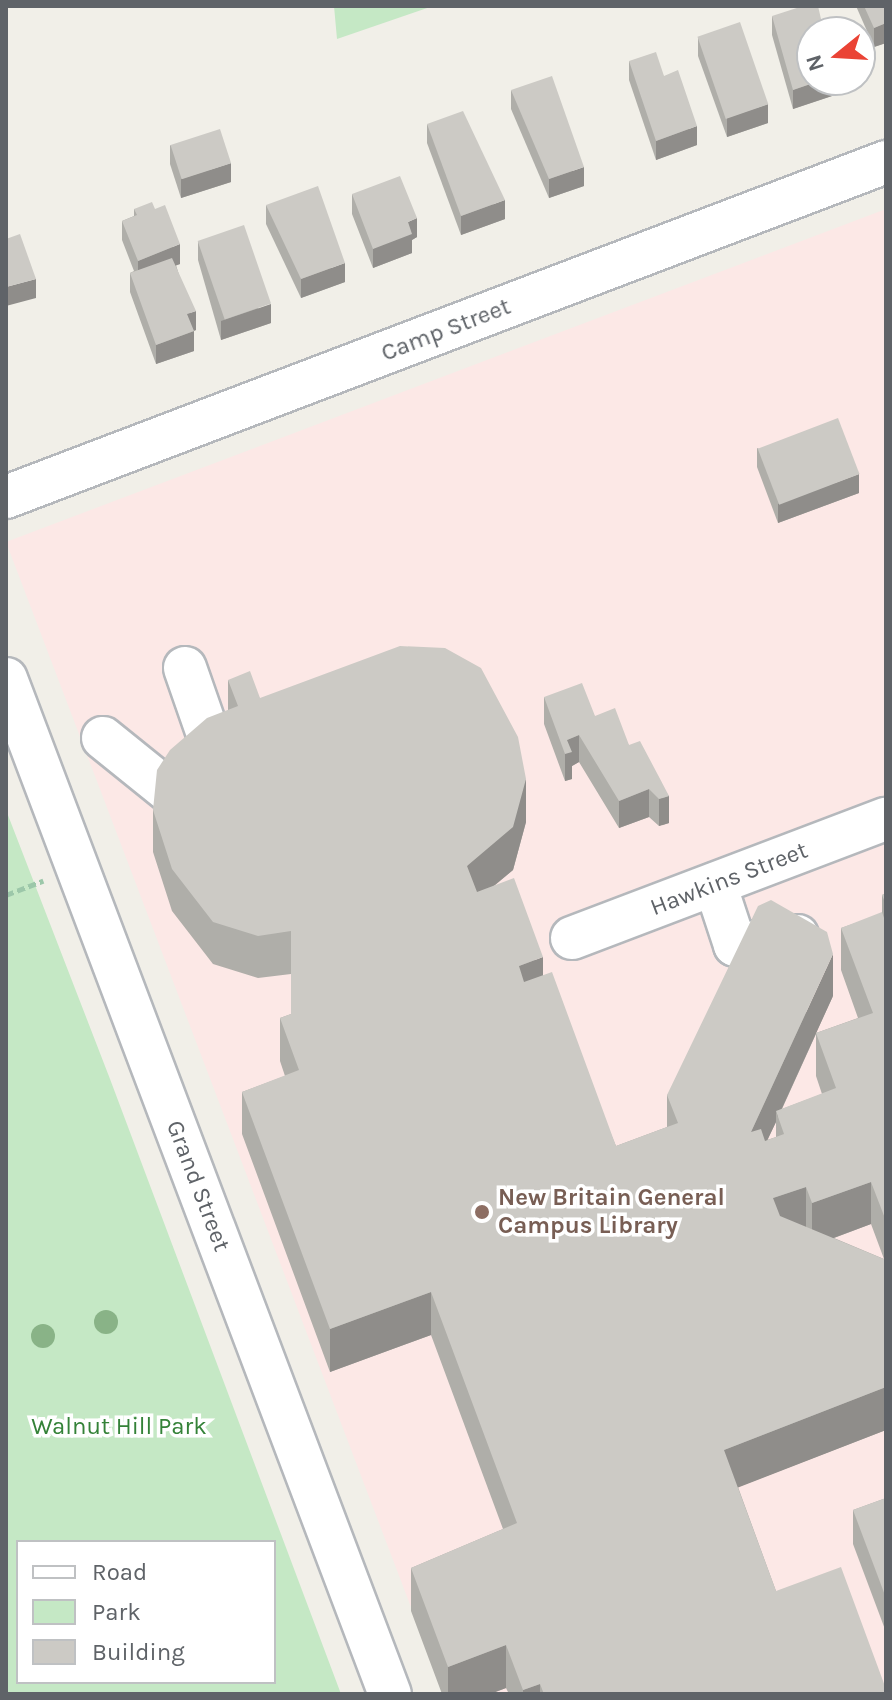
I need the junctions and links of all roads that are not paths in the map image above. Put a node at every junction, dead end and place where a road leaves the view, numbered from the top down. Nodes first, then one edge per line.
1 (886, 162) edge
2 (6, 497) edge
3 (185, 668) dead end
4 (6, 679) edge
5 (103, 738) dead end
6 (216, 757) edge
7 (170, 792) edge
8 (886, 819) edge
9 (715, 884) junction
10 (826, 932) edge
11 (572, 938) dead end
12 (390, 1694) edge

1 - 2 street, Camp Street
3 - 6 street
4 - 12 street, Grand Street
5 - 7 street
8 - 9 street, Hawkins Street
9 - 10 street
9 - 11 street, Hawkins Street

